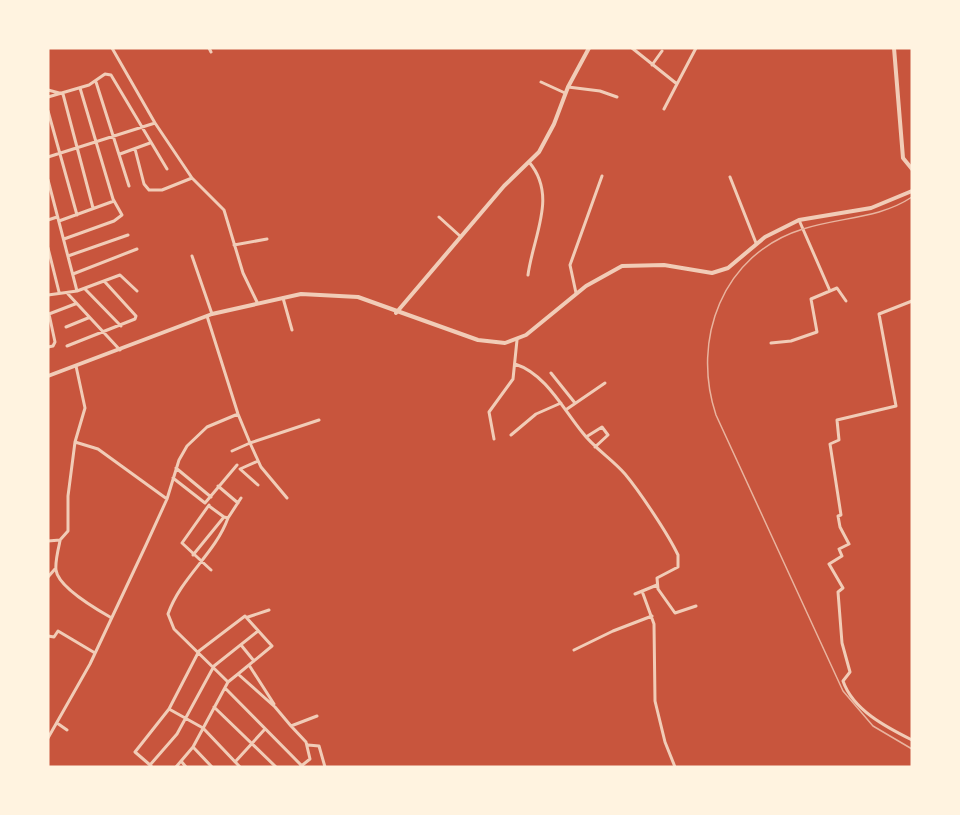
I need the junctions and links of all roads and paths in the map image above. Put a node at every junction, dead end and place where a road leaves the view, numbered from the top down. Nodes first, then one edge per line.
1 (112, 48) edge
2 (589, 48) edge
3 (632, 48) edge
4 (696, 48) edge
5 (894, 48) edge
6 (662, 51) dead end
7 (652, 65) junction
8 (96, 81) junction
9 (541, 82) dead end
10 (677, 84) junction
11 (567, 87) junction
12 (80, 88) junction
13 (48, 90) edge
14 (565, 93) junction
15 (63, 94) junction
16 (616, 97) dead end
17 (48, 98) edge
18 (664, 109) dead end
19 (48, 111) edge
20 (155, 123) junction
21 (141, 128) junction
22 (115, 136) junction
23 (94, 143) junction
24 (150, 143) junction
25 (78, 148) junction
26 (135, 148) junction
27 (60, 153) junction
28 (120, 154) junction
29 (48, 157) edge
30 (529, 162) junction
31 (167, 169) dead end
32 (912, 169) edge
33 (602, 176) dead end
34 (730, 177) dead end
35 (192, 178) junction
36 (48, 180) edge
37 (129, 186) dead end
38 (912, 191) edge
39 (114, 201) junction
40 (93, 208) junction
41 (77, 215) junction
42 (439, 216) dead end
43 (57, 217) junction
44 (48, 219) edge
45 (782, 220) dead end
46 (799, 220) junction
47 (59, 221) junction
48 (784, 226) junction
49 (128, 235) dead end
50 (460, 236) junction
51 (64, 239) junction
52 (267, 239) dead end
53 (756, 243) junction
54 (234, 244) junction
55 (48, 248) edge
56 (137, 249) dead end
57 (68, 256) junction
58 (192, 256) dead end
59 (73, 274) junction
60 (528, 275) dead end
61 (105, 282) junction
62 (85, 289) junction
63 (77, 291) junction
64 (137, 291) dead end
65 (830, 291) junction
66 (59, 292) junction
67 (576, 293) junction
68 (68, 294) junction
69 (48, 295) edge
70 (283, 296) junction
71 (912, 301) edge
72 (257, 302) junction
73 (846, 302) dead end
74 (75, 304) junction
75 (396, 313) junction
76 (212, 314) junction
77 (207, 316) junction
78 (88, 318) junction
79 (121, 326) junction
80 (66, 327) dead end
81 (292, 330) dead end
82 (103, 333) junction
83 (517, 340) junction
84 (771, 343) dead end
85 (67, 346) dead end
86 (48, 347) edge
87 (120, 350) junction
88 (515, 364) junction
89 (76, 366) junction
90 (551, 373) dead end
91 (48, 376) edge
92 (605, 383) dead end
93 (561, 403) junction
94 (575, 403) junction
95 (567, 409) junction
96 (238, 414) junction
97 (319, 420) dead end
98 (511, 435) dead end
99 (586, 436) junction
100 (494, 439) dead end
101 (75, 442) junction
102 (250, 443) junction
103 (596, 447) junction
104 (232, 451) dead end
105 (258, 461) junction
106 (237, 465) dead end
107 (176, 468) junction
108 (173, 478) junction
109 (258, 485) dead end
110 (218, 486) junction
111 (211, 497) junction
112 (241, 498) dead end
113 (287, 498) dead end
114 (166, 499) junction
115 (238, 503) junction
116 (207, 504) junction
117 (226, 517) junction
118 (60, 540) junction
119 (48, 541) edge
120 (193, 555) junction
121 (200, 560) junction
122 (55, 569) junction
123 (211, 570) dead end
124 (48, 577) edge
125 (657, 585) junction
126 (642, 591) junction
127 (635, 594) dead end
128 (696, 606) dead end
129 (269, 610) dead end
130 (652, 616) junction
131 (110, 617) junction
132 (248, 617) junction
133 (258, 631) junction
134 (48, 636) edge
135 (241, 645) junction
136 (574, 650) dead end
137 (199, 651) junction
138 (95, 653) junction
139 (254, 662) junction
140 (249, 665) junction
141 (214, 666) junction
142 (238, 674) junction
143 (228, 682) junction
144 (225, 688) junction
145 (214, 707) junction
146 (276, 707) junction
147 (169, 709) junction
148 (318, 716) dead end
149 (186, 719) junction
150 (57, 723) junction
151 (291, 726) junction
152 (203, 728) junction
153 (265, 729) junction
154 (67, 730) dead end
155 (48, 738) edge
156 (912, 740) edge
157 (252, 743) junction
158 (308, 745) junction
159 (193, 747) junction
160 (181, 761) junction
161 (235, 762) junction
162 (151, 766) edge
163 (302, 766) edge
164 (176, 767) edge
165 (186, 767) edge
166 (212, 767) edge
167 (240, 767) edge
168 (276, 767) edge
169 (309, 767) edge
170 (325, 767) edge
171 (675, 767) edge

1 - 20 street
2 - 11 street
3 - 7 street
4 - 10 street
5 - 32 street
6 - 7 street
7 - 10 street
8 - 12 street
8 - 21 street
8 - 22 street
9 - 14 street
10 - 18 street
11 - 14 street
11 - 16 street
12 - 15 street
12 - 23 street
13 - 15 street
14 - 30 street
15 - 17 street
15 - 25 street
19 - 27 street
20 - 21 street
20 - 35 street
21 - 22 street
21 - 24 street
22 - 23 street
22 - 28 street
23 - 25 street
23 - 39 street
24 - 26 street
24 - 31 street
25 - 27 street
25 - 40 street
26 - 28 street
26 - 35 street
27 - 29 street
27 - 41 street
28 - 37 street
30 - 50 street
30 - 60 street
33 - 67 street
34 - 53 street
35 - 54 street
36 - 43 street
38 - 46 street
39 - 40 street
39 - 51 street
40 - 41 street
41 - 47 street
42 - 50 street
43 - 44 street
43 - 47 street
45 - 48 street
46 - 48 street
46 - 65 street
47 - 51 street
48 - 53 street
49 - 57 street
50 - 75 street
51 - 57 street
52 - 54 street
53 - 67 street
54 - 72 street
55 - 66 street
56 - 59 street
57 - 59 street
58 - 76 street
59 - 63 street
61 - 62 street
61 - 64 street
61 - 79 street
62 - 63 street
62 - 79 street
63 - 68 street
65 - 73 street
65 - 84 street
66 - 68 street
66 - 69 street
67 - 83 street
68 - 74 street
70 - 72 street
70 - 75 street
70 - 81 street
71 - 156 street
72 - 76 street
74 - 78 street
74 - 86 street
75 - 83 street
76 - 77 street
77 - 87 street
77 - 96 street
78 - 80 street
78 - 82 street
79 - 82 street
82 - 85 street
82 - 87 street
83 - 88 street
87 - 89 street
88 - 93 street
88 - 100 street
89 - 91 street
89 - 101 street
90 - 94 street
92 - 94 street
93 - 95 street
93 - 98 street
94 - 95 street
95 - 99 street
96 - 102 street
96 - 107 street
97 - 102 street
99 - 103 street
99 - 103 street
101 - 114 street
101 - 118 street
102 - 104 street
102 - 105 street
103 - 125 street
105 - 109 street
105 - 113 street
106 - 110 street
107 - 108 street
107 - 111 street
108 - 114 street
108 - 116 street
110 - 111 street
110 - 115 street
111 - 116 street
112 - 115 street
114 - 131 street
115 - 117 street
116 - 117 street
116 - 120 street
117 - 120 street
117 - 121 street
118 - 119 street
118 - 122 street
120 - 121 street
121 - 123 street
121 - 137 street
122 - 124 street
122 - 131 street
125 - 126 street
125 - 128 street
126 - 127 street
126 - 130 street
129 - 132 street
130 - 136 street
130 - 171 street
131 - 138 street
132 - 133 street
132 - 137 street
133 - 135 street
133 - 139 street
134 - 138 street
135 - 139 street
135 - 141 street
137 - 141 street
137 - 147 street
138 - 150 street
139 - 140 street
140 - 142 street
140 - 146 street
141 - 143 street
141 - 149 street
142 - 143 street
142 - 146 street
143 - 144 street
144 - 145 street
144 - 153 street
145 - 152 street
145 - 157 street
146 - 151 street
147 - 149 street
147 - 162 street
148 - 151 street
149 - 152 street
149 - 162 street
150 - 154 street
150 - 155 street
151 - 158 street
152 - 159 street
152 - 161 street
153 - 157 street
153 - 163 street
157 - 161 street
157 - 168 street
158 - 163 street
158 - 170 street
159 - 160 street
159 - 166 street
160 - 164 street
160 - 165 street
161 - 167 street
163 - 169 street

